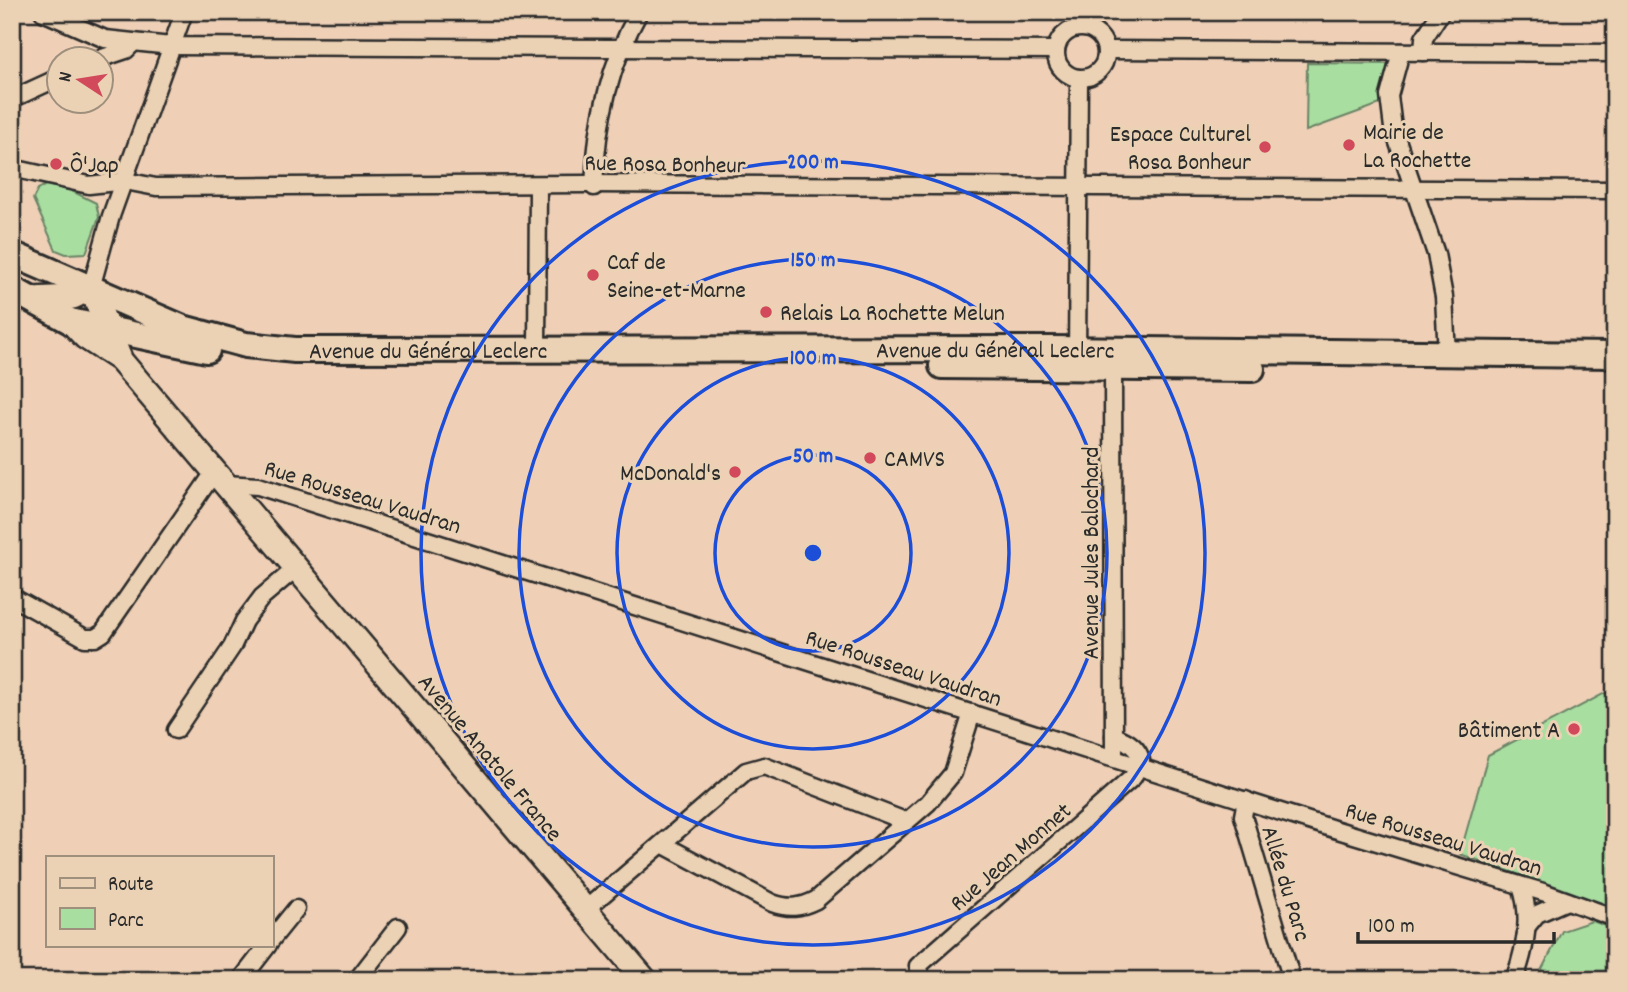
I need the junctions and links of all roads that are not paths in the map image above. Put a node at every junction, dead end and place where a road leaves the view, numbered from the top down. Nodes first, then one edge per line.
1 (43, 12) edge
2 (184, 12) edge
3 (639, 12) edge
4 (1441, 12) edge
5 (1080, 20) edge
6 (90, 34) junction
7 (132, 44) junction
8 (93, 46) edge
9 (171, 46) junction
10 (621, 49) junction
11 (1056, 50) junction
12 (1106, 50) junction
13 (1401, 52) junction
14 (1423, 52) junction
15 (116, 53) edge
16 (1615, 53) edge
17 (1079, 78) junction
18 (46, 83) edge
19 (12, 99) edge
20 (12, 168) edge
21 (125, 181) junction
22 (89, 186) junction
23 (538, 187) junction
24 (594, 187) junction
25 (1078, 188) junction
26 (1414, 189) junction
27 (1615, 190) edge
28 (111, 216) junction
29 (12, 254) edge
30 (91, 288) junction
31 (22, 294) edge
32 (70, 321) junction
33 (106, 328) junction
34 (537, 349) junction
35 (1447, 355) junction
36 (1615, 355) edge
37 (1077, 359) junction
38 (1113, 359) junction
39 (121, 361) junction
40 (1615, 372) edge
41 (220, 478) junction
42 (295, 569) junction
43 (12, 597) edge
44 (972, 713) junction
45 (176, 730) dead end
46 (1114, 736) junction
47 (1114, 758) junction
48 (1139, 766) junction
49 (1246, 800) junction
50 (905, 821) junction
51 (664, 845) junction
52 (1521, 886) junction
53 (1567, 901) junction
54 (296, 909) dead end
55 (586, 909) junction
56 (1615, 918) edge
57 (1528, 925) junction
58 (398, 927) dead end
59 (273, 938) edge
60 (267, 946) edge
61 (241, 980) edge
62 (357, 980) edge
63 (645, 980) edge
64 (922, 980) edge
65 (1292, 980) edge
66 (1514, 980) edge

1 - 6 street
2 - 9 street
3 - 10 street
4 - 14 street
5 - 11 street
5 - 12 street
6 - 7 street
6 - 8 street
7 - 9 street
7 - 15 street
9 - 10 street
9 - 21 street
10 - 11 street
10 - 24 street
11 - 17 street
12 - 13 street
12 - 17 street
13 - 14 street
13 - 26 street
14 - 16 street
17 - 25 street
18 - 19 street
20 - 22 street, Rue Rosa Bonheur
21 - 22 street, Rue Rosa Bonheur
21 - 23 street, Rue Rosa Bonheur
21 - 28 street
22 - 28 street
23 - 24 street, Rue Rosa Bonheur
23 - 34 street
24 - 25 street, Rue Rosa Bonheur
25 - 26 street, Rue Rosa Bonheur
25 - 37 street
26 - 27 street, Rue Rosa Bonheur
26 - 35 street
28 - 30 street
29 - 30 main road, Avenue du Général Leclerc
30 - 31 main road, Avenue du Général Leclerc
30 - 33 main road
30 - 34 main road, Avenue du Général Leclerc
31 - 32 main road, Avenue du Général Leclerc
32 - 33 main road, Avenue du Général Leclerc
32 - 39 main road, Avenue du Général Leclerc
33 - 37 main road, Avenue du Général Leclerc
33 - 39 main road, Avenue Anatole France
34 - 37 main road, Avenue du Général Leclerc
35 - 36 main road, Avenue du Général Leclerc
35 - 38 main road, Avenue du Général Leclerc
37 - 38 main road, Avenue du Général Leclerc
38 - 40 main road, Avenue du Général Leclerc
38 - 46 street, Avenue Jules Balochard
39 - 41 main road, Avenue Anatole France
41 - 42 main road, Avenue Anatole France
41 - 43 street
41 - 44 street, Rue Rousseau Vaudran
42 - 45 street
42 - 55 main road, Avenue Anatole France
44 - 47 street, Rue Rousseau Vaudran
44 - 50 street
46 - 47 street, Avenue Jules Balochard
46 - 48 street
47 - 48 street, Rue Rousseau Vaudran
48 - 49 street, Rue Rousseau Vaudran
48 - 64 street, Rue Jean Monnet
49 - 52 street, Rue Rousseau Vaudran
49 - 65 street, Allée du Parc
50 - 51 street
50 - 51 street
51 - 55 street
52 - 53 street, Rue Rousseau Vaudran
52 - 57 street
53 - 56 street, Rue Rousseau Vaudran
53 - 57 street
54 - 59 street
55 - 63 main road, Avenue Anatole France
57 - 66 street
58 - 62 street
60 - 61 street

